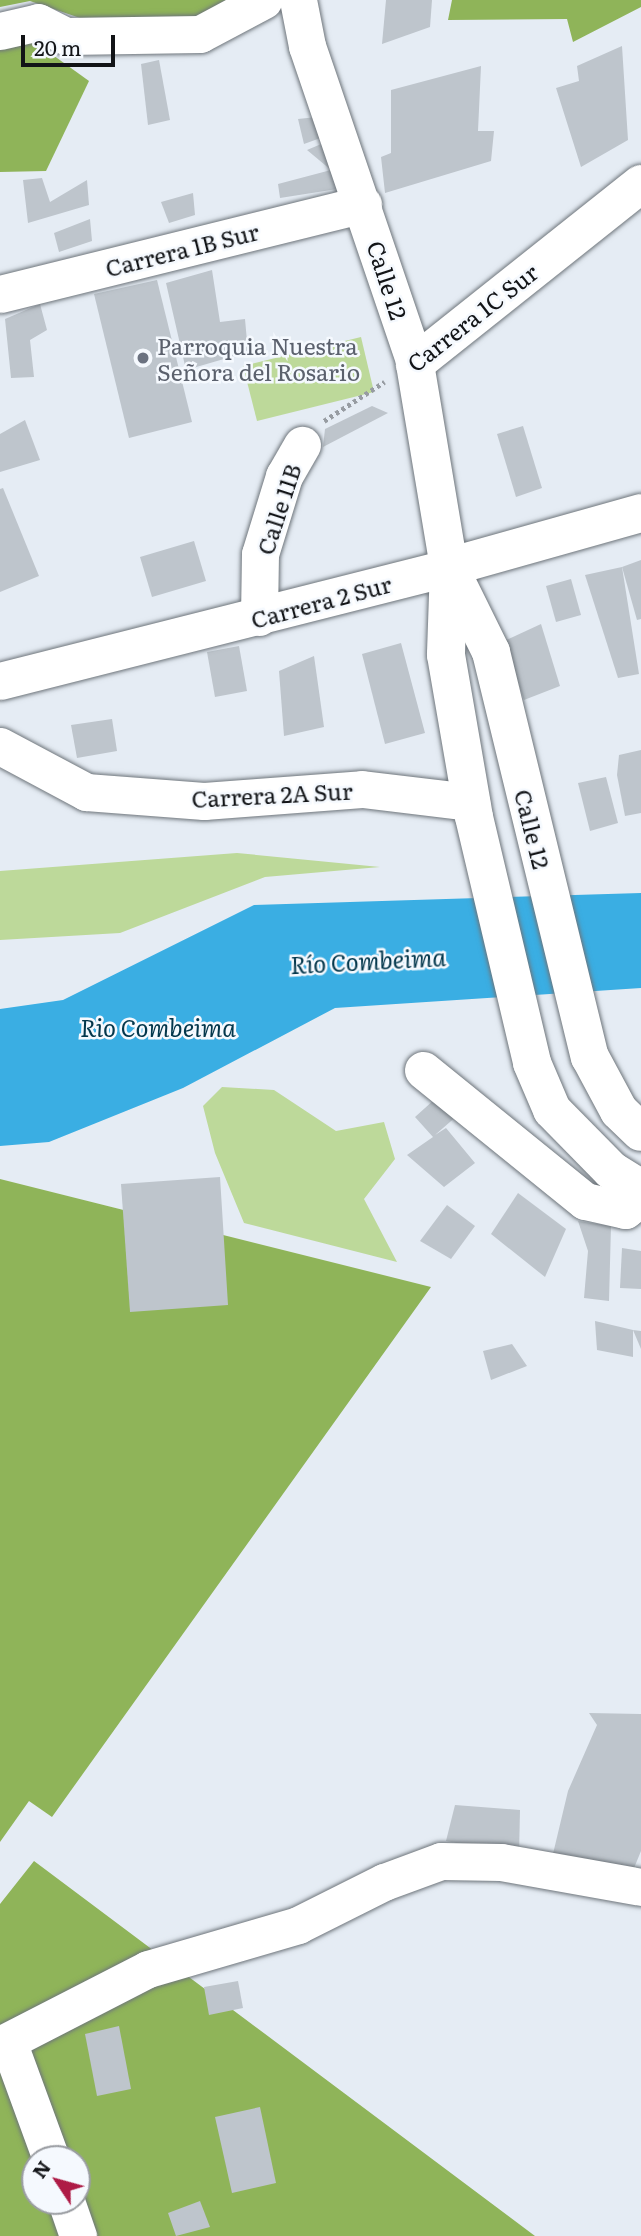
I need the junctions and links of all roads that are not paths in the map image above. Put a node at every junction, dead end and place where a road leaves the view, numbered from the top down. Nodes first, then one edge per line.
1 (264, 0) edge
2 (298, 0) edge
3 (0, 31) edge
4 (641, 184) edge
5 (363, 204) junction
6 (0, 295) edge
7 (415, 364) junction
8 (302, 445) road end
9 (641, 513) edge
10 (449, 567) junction
11 (259, 617) junction
12 (4, 670) edge
13 (0, 746) edge
14 (473, 809) junction
15 (423, 1070) dead end
16 (641, 1132) edge
17 (641, 1189) edge
18 (641, 1198) edge
19 (641, 1887) edge
20 (4, 2045) edge
21 (45, 2145) edge
22 (71, 2215) edge
23 (78, 2236) edge

1 - 3 street
2 - 5 street, Calle 12
4 - 7 main road, Carrera 1C Sur
5 - 6 street, Carrera 1B Sur
5 - 7 street, Calle 12
7 - 10 main road, Calle 12
8 - 11 street, Calle 11B
9 - 10 main road, Carrera 2 Sur
10 - 11 street, Carrera 2 Sur
10 - 14 main road, Calle 12
10 - 16 main road, Calle 12
11 - 12 street, Carrera 2 Sur
13 - 14 street, Carrera 2A Sur
14 - 17 main road, Calle 12
15 - 18 street
19 - 20 street
20 - 21 street
22 - 23 street

